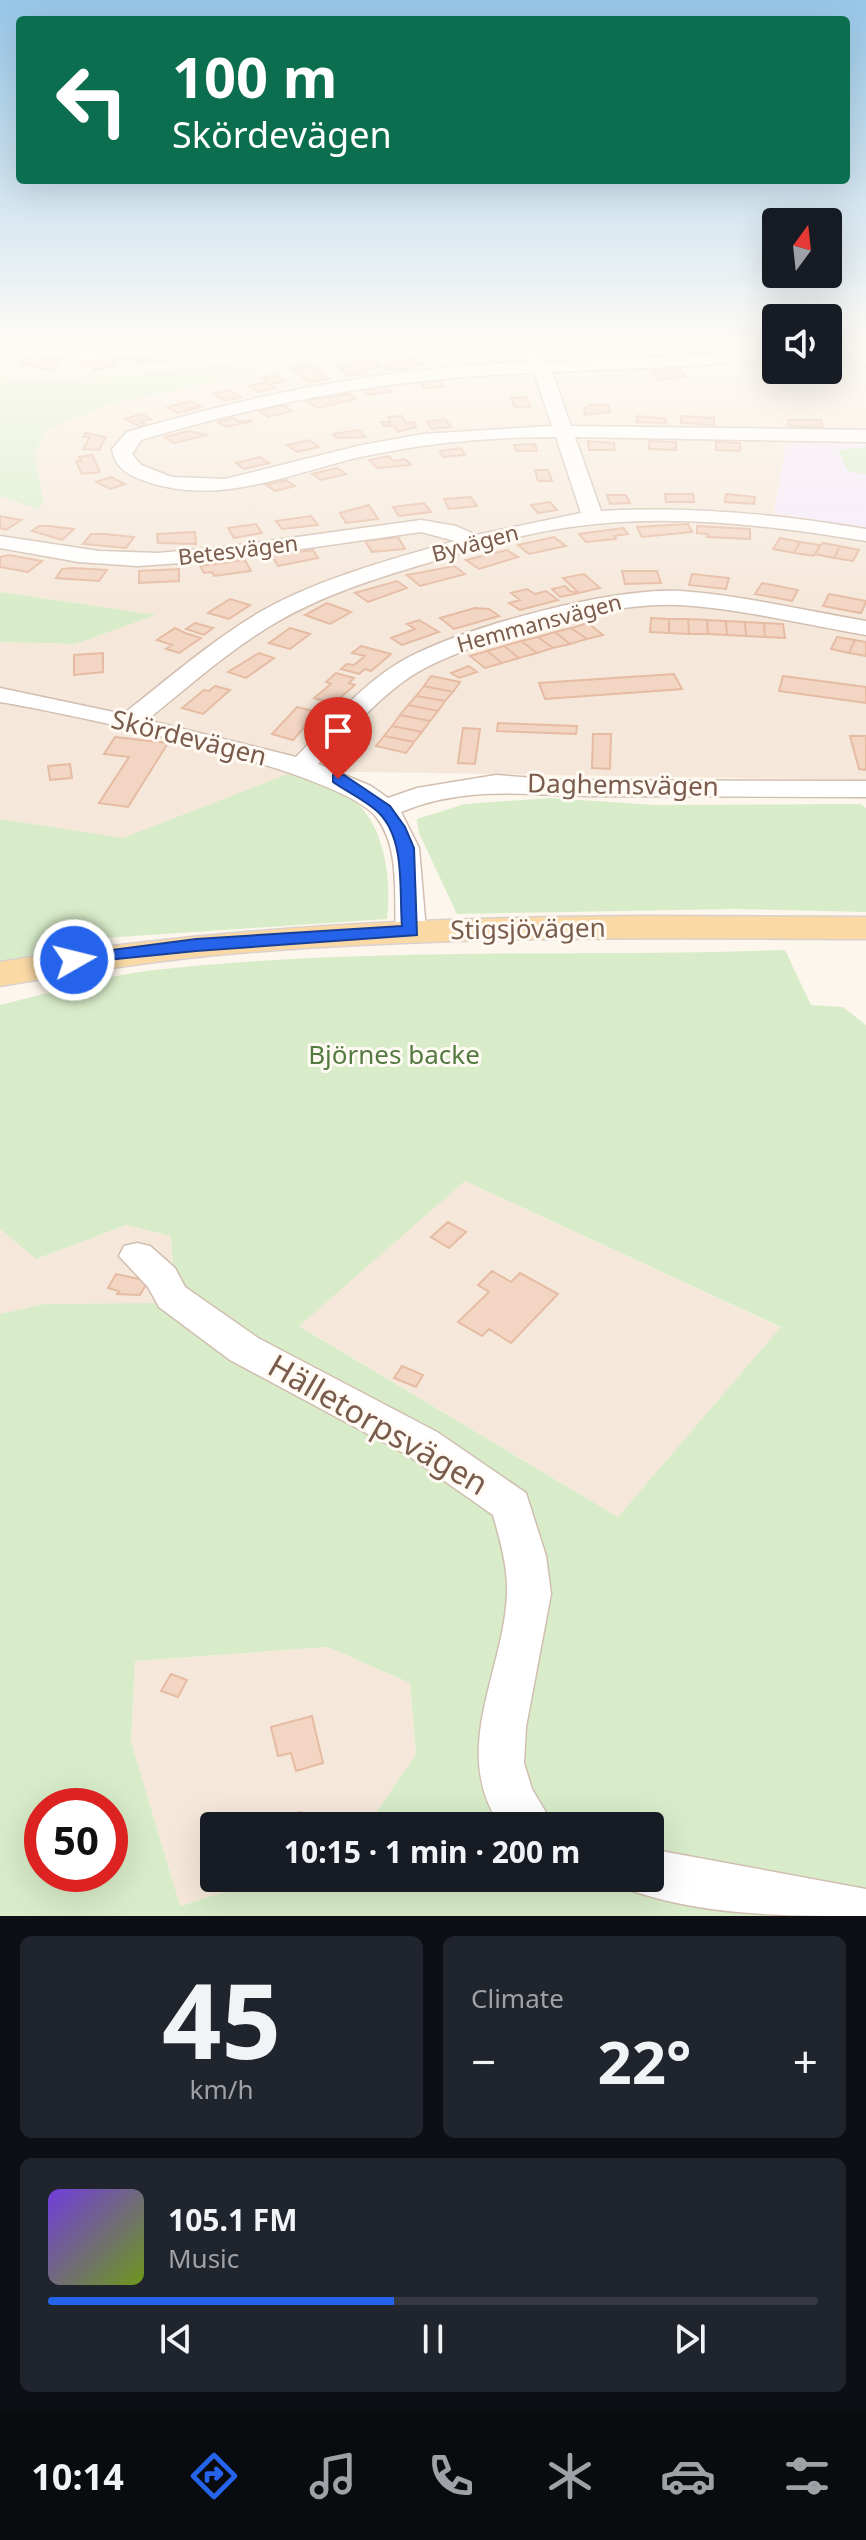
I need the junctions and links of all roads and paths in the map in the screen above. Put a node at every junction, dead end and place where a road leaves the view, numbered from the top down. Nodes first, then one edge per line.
1 (147, 432) edge
2 (566, 434) junction
3 (866, 436) edge
4 (593, 518) junction
5 (866, 535) edge
6 (0, 542) edge
7 (474, 542) junction
8 (866, 628) edge
9 (0, 695) edge
10 (128, 722) junction
11 (301, 766) junction
12 (866, 789) edge
13 (385, 809) junction
14 (866, 928) edge
15 (411, 931) junction
16 (0, 974) edge
17 (137, 1256) dead end
18 (520, 1812) edge
19 (664, 1877) edge
20 (866, 1914) edge

1 - 2 street
2 - 3 street
2 - 4 street
4 - 5 street, Byvägen
4 - 7 street, Byvägen
6 - 7 street, Betesvägen
7 - 10 street, Byvägen
8 - 11 street, Hemmansvägen
9 - 10 street, Skördevägen
10 - 11 street, Skördevägen
11 - 13 street, Skördevägen
12 - 13 street, Daghemsvägen
13 - 15 street, Skördevägen
14 - 15 main road, Stigsjövägen
15 - 16 main road, Stigsjövägen
17 - 18 street, Hälletorpsvägen
19 - 20 street

